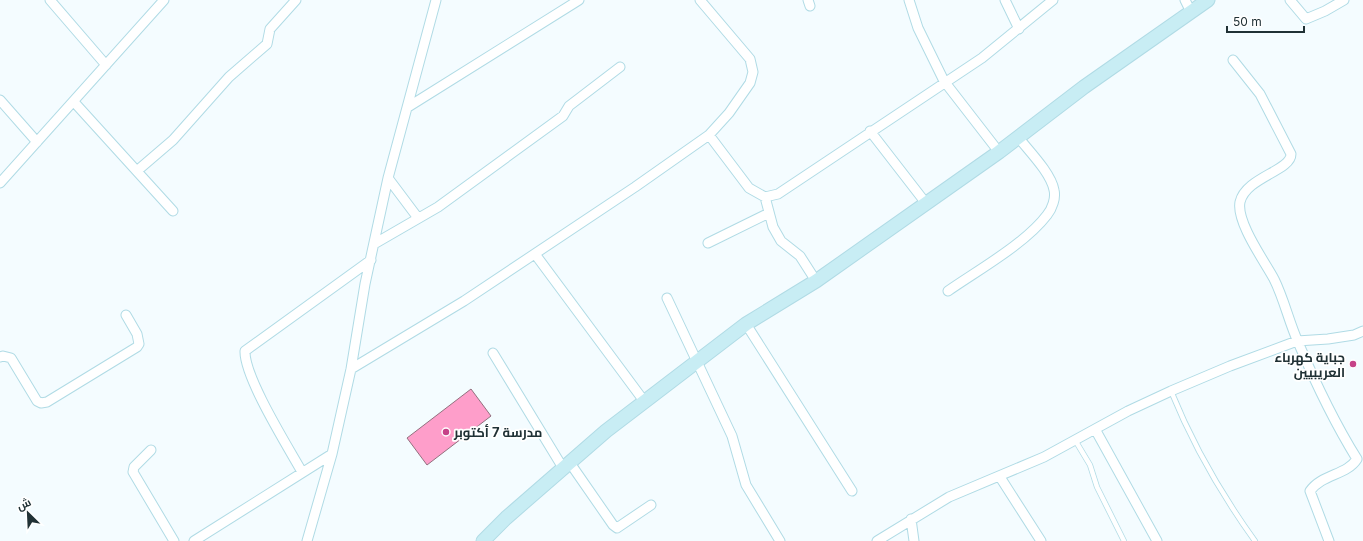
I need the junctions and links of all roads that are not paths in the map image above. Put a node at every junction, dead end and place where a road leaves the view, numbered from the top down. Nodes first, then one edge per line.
1 (50, 0) edge
2 (164, 0) edge
3 (296, 0) edge
4 (436, 0) edge
5 (579, 0) edge
6 (700, 0) edge
7 (909, 0) edge
8 (1005, 0) edge
9 (1053, 0) edge
10 (1185, 0) edge
11 (1208, 0) edge
12 (1290, 0) edge
13 (1344, 0) edge
14 (1191, 12) junction
15 (1019, 29) junction
16 (1233, 60) dead end
17 (106, 65) junction
18 (620, 67) dead end
19 (944, 81) junction
20 (0, 100) edge
21 (74, 102) junction
22 (408, 108) junction
23 (870, 131) junction
24 (709, 135) junction
25 (1018, 137) junction
26 (37, 142) junction
27 (999, 152) junction
28 (138, 170) junction
29 (388, 178) junction
30 (0, 183) edge
31 (765, 197) junction
32 (925, 202) junction
33 (173, 211) dead end
34 (769, 213) junction
35 (418, 218) junction
36 (708, 243) dead end
37 (374, 244) junction
38 (535, 254) junction
39 (371, 260) junction
40 (816, 281) junction
41 (948, 291) dead end
42 (667, 298) dead end
43 (126, 315) dead end
44 (746, 324) junction
45 (1363, 331) edge
46 (1297, 341) junction
47 (493, 353) dead end
48 (0, 358) edge
49 (698, 361) junction
50 (351, 369) junction
51 (1171, 391) junction
52 (644, 401) junction
53 (1095, 429) junction
54 (1074, 440) junction
55 (151, 450) dead end
56 (332, 454) junction
57 (1357, 459) junction
58 (566, 466) junction
59 (1363, 467) edge
60 (302, 472) junction
61 (1000, 477) junction
62 (852, 490) dead end
63 (651, 505) dead end
64 (911, 519) junction
65 (174, 541) edge
66 (194, 541) edge
67 (307, 541) edge
68 (483, 541) edge
69 (780, 541) edge
70 (877, 541) edge
71 (914, 541) edge
72 (1042, 541) edge
73 (1124, 541) edge
74 (1156, 541) edge
75 (1255, 541) edge
76 (1329, 541) edge

1 - 17 street
2 - 17 street
3 - 28 street
4 - 22 street
5 - 22 street
6 - 24 street
7 - 19 street
8 - 15 street
9 - 15 street
10 - 14 street
11 - 14 street
12 - 13 street
14 - 25 street
15 - 19 street
16 - 46 street
17 - 21 street
18 - 35 street
19 - 23 street
19 - 27 street
20 - 26 street
21 - 26 street
21 - 28 street
22 - 29 street
23 - 31 street
23 - 32 street
24 - 31 street
24 - 38 street
25 - 27 street
25 - 41 street
26 - 30 street
27 - 32 street
28 - 33 street
29 - 35 street
29 - 37 street
31 - 34 street
32 - 40 street
34 - 36 street
34 - 40 street
35 - 37 street
37 - 39 street
38 - 50 street
38 - 52 street
39 - 50 street
39 - 60 street
40 - 44 street
42 - 49 street
43 - 48 street
44 - 49 street
44 - 62 street
45 - 46 street
46 - 51 street
46 - 57 street
47 - 58 street
49 - 52 street
49 - 69 street
50 - 56 street
51 - 53 street
51 - 75 lane
52 - 58 street
53 - 54 street
53 - 74 street
54 - 61 street
54 - 73 lane
55 - 65 street
56 - 60 street
56 - 67 street
57 - 59 street
57 - 76 street
58 - 63 street
58 - 68 street
60 - 66 street
61 - 64 street
61 - 72 street
64 - 70 street
64 - 71 street

